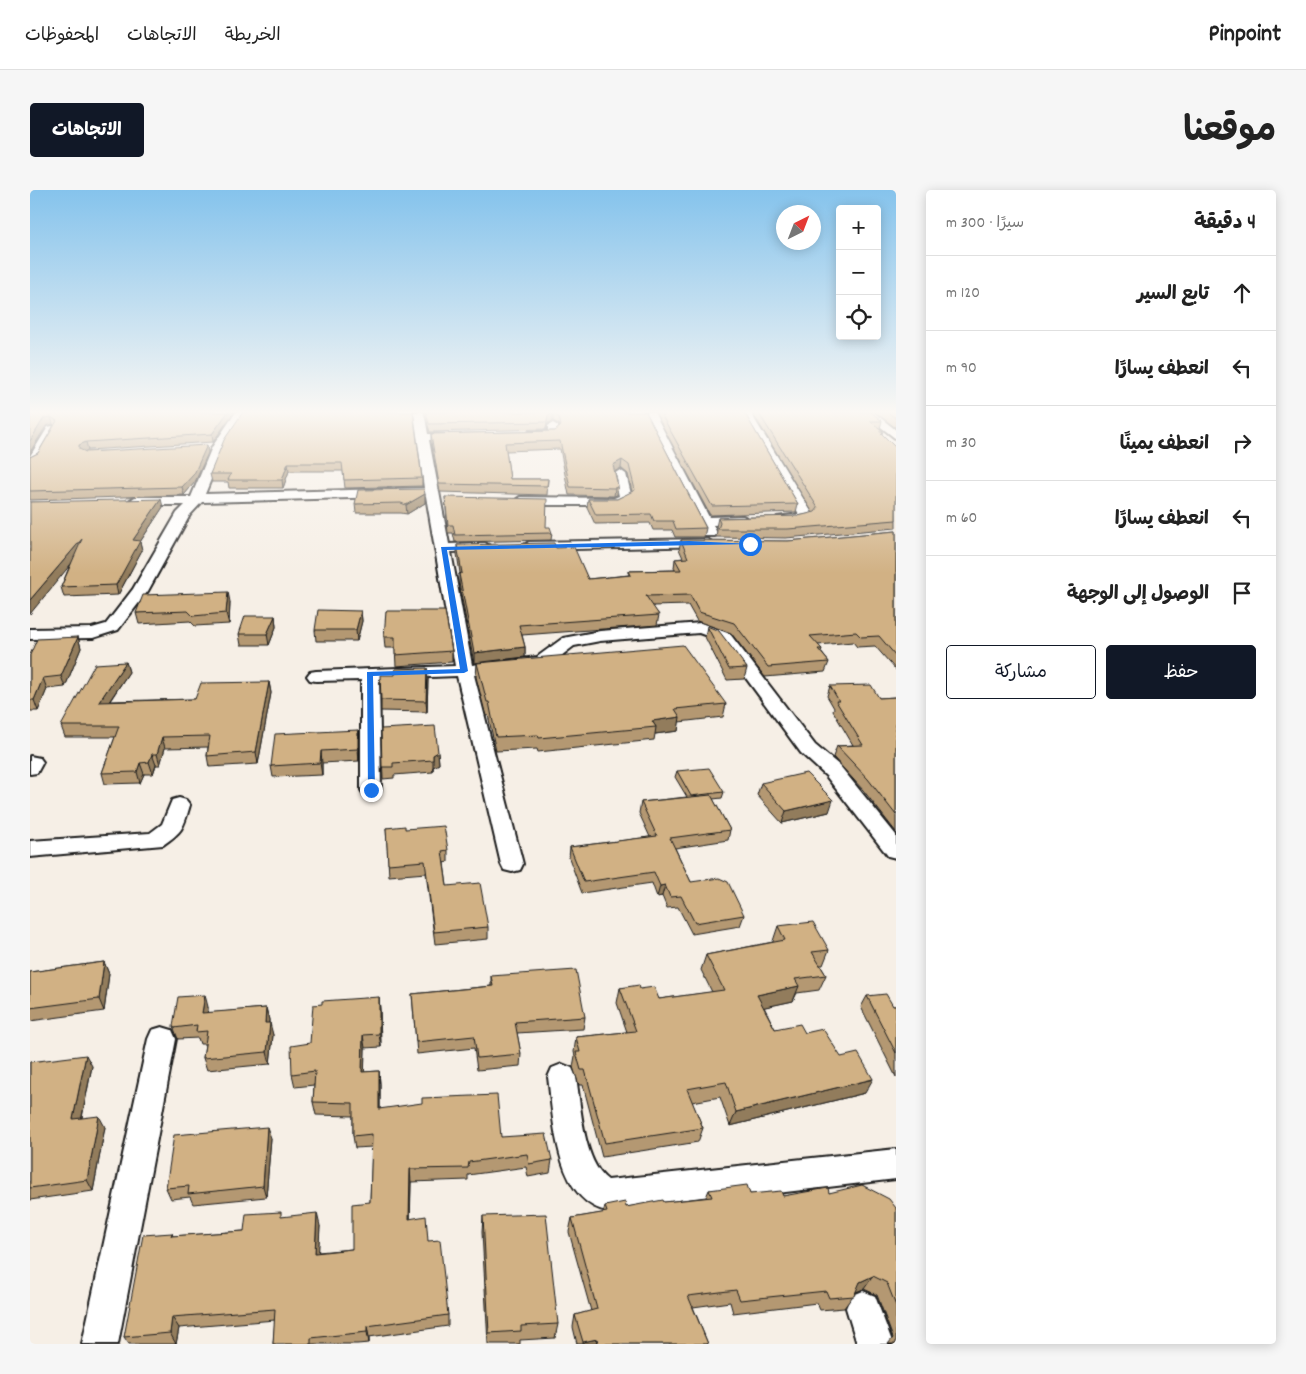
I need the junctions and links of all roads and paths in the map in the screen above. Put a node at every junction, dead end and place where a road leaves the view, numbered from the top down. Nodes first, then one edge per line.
1 (210, 466) edge
2 (430, 466) edge
3 (677, 466) edge
4 (777, 466) edge
5 (620, 474) edge
6 (436, 496) junction
7 (196, 499) junction
8 (508, 500) edge
9 (118, 501) edge
10 (705, 521) junction
11 (444, 548) junction
12 (30, 634) edge
13 (464, 671) junction
14 (370, 674) junction
15 (316, 676) dead end
16 (371, 790) dead end
17 (179, 806) dead end
18 (30, 849) edge
19 (896, 850) edge
20 (512, 864) dead end
21 (162, 1039) dead end
22 (562, 1077) dead end
23 (896, 1164) edge
24 (863, 1308) dead end
25 (100, 1344) edge
26 (875, 1344) edge

1 - 7 street
2 - 6 street
3 - 10 street
4 - 10 street
5 - 8 street
6 - 7 street
6 - 11 street
7 - 9 street
7 - 12 street
10 - 11 street
11 - 13 street
13 - 14 street
13 - 19 street
13 - 20 street
14 - 15 street
14 - 16 street
17 - 18 street
21 - 25 street
22 - 23 street
24 - 26 street

